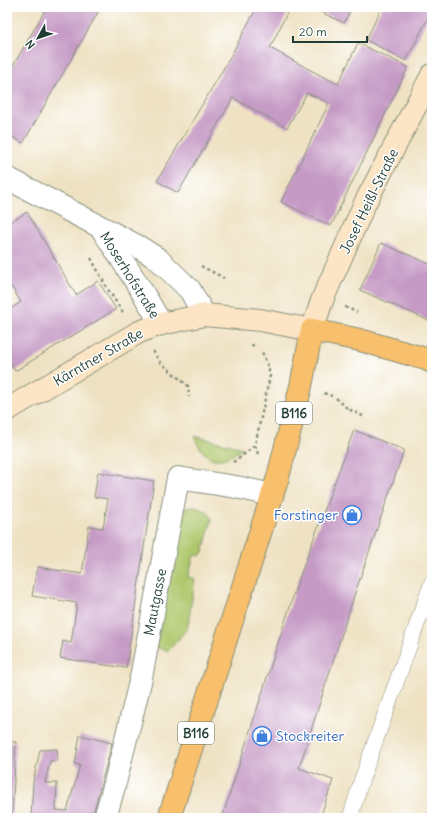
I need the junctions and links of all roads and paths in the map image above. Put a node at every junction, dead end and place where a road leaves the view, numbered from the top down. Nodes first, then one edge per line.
1 (432, 74) edge
2 (7, 178) edge
3 (100, 226) junction
4 (204, 315) junction
5 (161, 324) junction
6 (312, 330) junction
7 (250, 344) dead end
8 (257, 346) dead end
9 (160, 349) dead end
10 (262, 352) dead end
11 (149, 353) dead end
12 (432, 362) edge
13 (336, 398) dead end
14 (7, 410) edge
15 (363, 416) dead end
16 (255, 445) dead end
17 (272, 495) junction
18 (432, 582) edge
19 (105, 818) edge
20 (169, 818) edge
21 (350, 818) edge

1 - 6 main road, Josef Heißl-Straße
2 - 3 street, Moserhofstraße
3 - 4 street, Moserhofstraße
3 - 5 street, Moserhofstraße
4 - 5 main road, Kärntner Straße
4 - 6 main road, Kärntner Straße
5 - 14 main road, Kärntner Straße
6 - 12 main road
6 - 17 main road, B116
7 - 8 path
9 - 11 path
10 - 16 path
13 - 15 path
17 - 19 street, Mautgasse
17 - 20 main road, B116
18 - 21 lane

